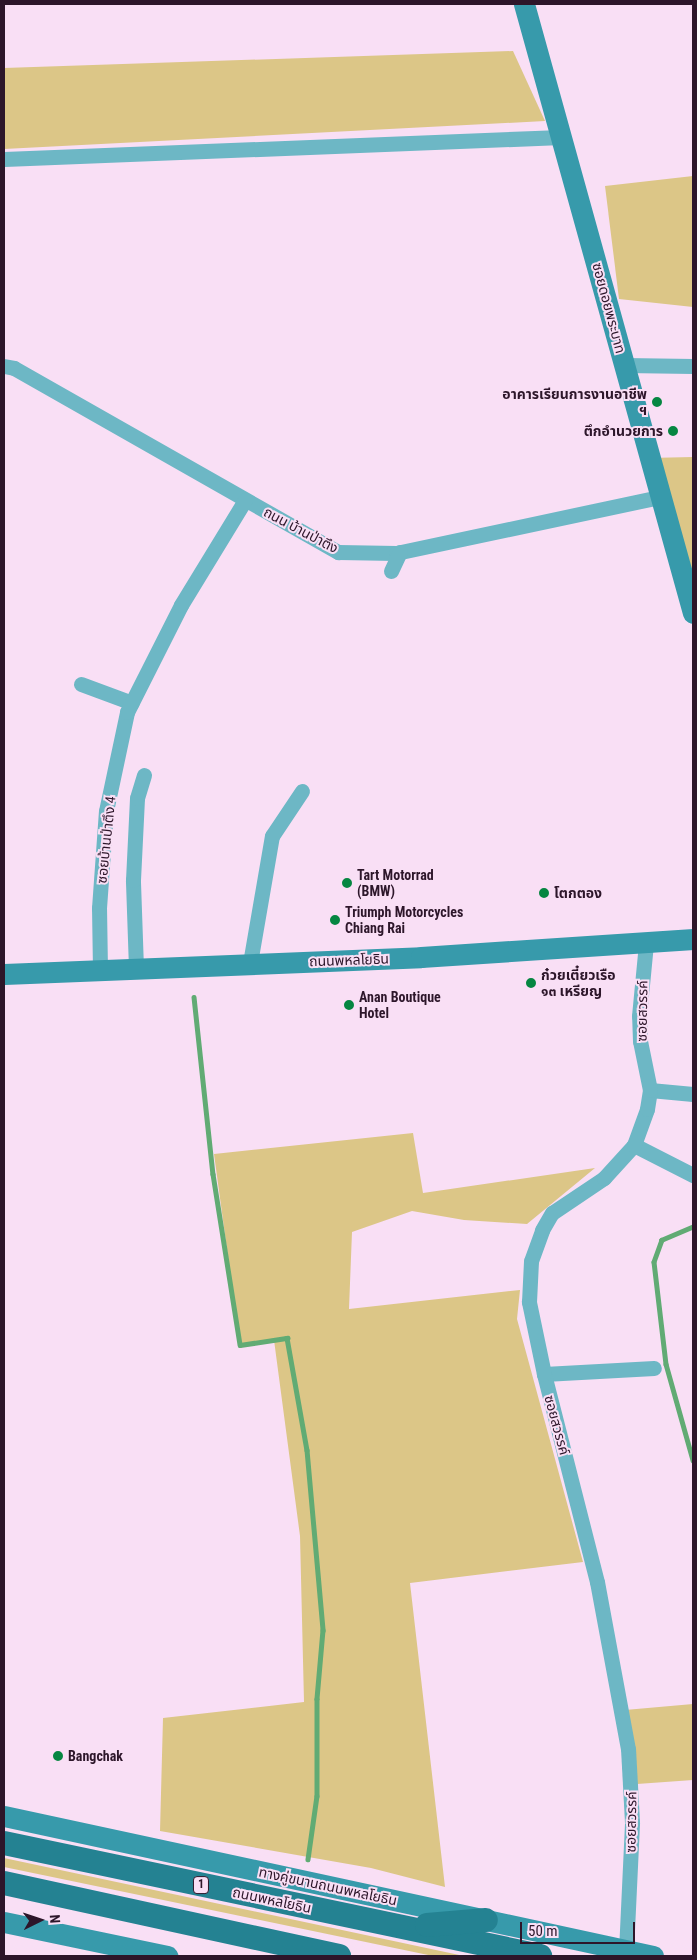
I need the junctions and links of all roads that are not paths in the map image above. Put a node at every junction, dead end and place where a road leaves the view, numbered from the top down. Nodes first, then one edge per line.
1 (524, 4) edge
2 (562, 137) junction
3 (4, 159) edge
4 (624, 365) junction
5 (4, 366) edge
6 (693, 366) edge
7 (660, 497) junction
8 (245, 500) junction
9 (400, 552) junction
10 (391, 571) dead end
11 (693, 613) edge
12 (81, 684) dead end
13 (129, 707) junction
14 (144, 775) dead end
15 (302, 791) dead end
16 (693, 939) edge
17 (646, 943) junction
18 (250, 963) junction
19 (136, 968) junction
20 (100, 970) junction
21 (4, 974) edge
22 (650, 1090) junction
23 (693, 1094) edge
24 (634, 1145) junction
25 (693, 1175) edge
26 (654, 1368) dead end
27 (544, 1374) junction
28 (4, 1816) edge
29 (4, 1843) edge
30 (4, 1883) edge
31 (486, 1920) junction
32 (4, 1922) edge
33 (398, 1926) junction
34 (626, 1950) junction
35 (167, 1956) edge
36 (339, 1956) edge
37 (540, 1956) edge
38 (653, 1956) edge

1 - 2 main road, ซอยดอยพระบาท
2 - 3 street
2 - 4 main road, ซอยดอยพระบาท
4 - 6 street
4 - 7 main road, ซอยดอยพระบาท
5 - 8 street, ถนน บ้านป่าตึง
7 - 9 street, ถนน บ้านป่าตึง
7 - 11 main road, ซอยดอยพระบาท
8 - 9 street, ถนน บ้านป่าตึง
8 - 13 street, ซอยบ้านป่าตึง 4
9 - 10 street
12 - 13 street
13 - 20 street, ซอยบ้านป่าตึง 4
14 - 19 street
15 - 18 street
16 - 17 main road, ถนนพหลโยธิน
17 - 18 main road, ถนนพหลโยธิน
17 - 22 street, ซอยสวรรค์
18 - 19 main road, ถนนพหลโยธิน
19 - 20 main road, ถนนพหลโยธิน
20 - 21 main road, ถนนพหลโยธิน
22 - 23 street
22 - 24 street, ซอยสวรรค์
24 - 25 street
24 - 27 street, ซอยสวรรค์
26 - 27 street
27 - 34 street, ซอยสวรรค์
28 - 31 main road, ทางคู่ขนานถนนพหลโยธิน / 1
29 - 33 main road, ถนนพหลโยธิน / 1
30 - 36 main road
31 - 33 main road
31 - 34 main road, ทางคู่ขนานถนนพหลโยธิน / 1
32 - 35 main road
33 - 37 main road, ถนนพหลโยธิน / 1
34 - 38 main road, ทางคู่ขนานถนนพหลโยธิน / 1

